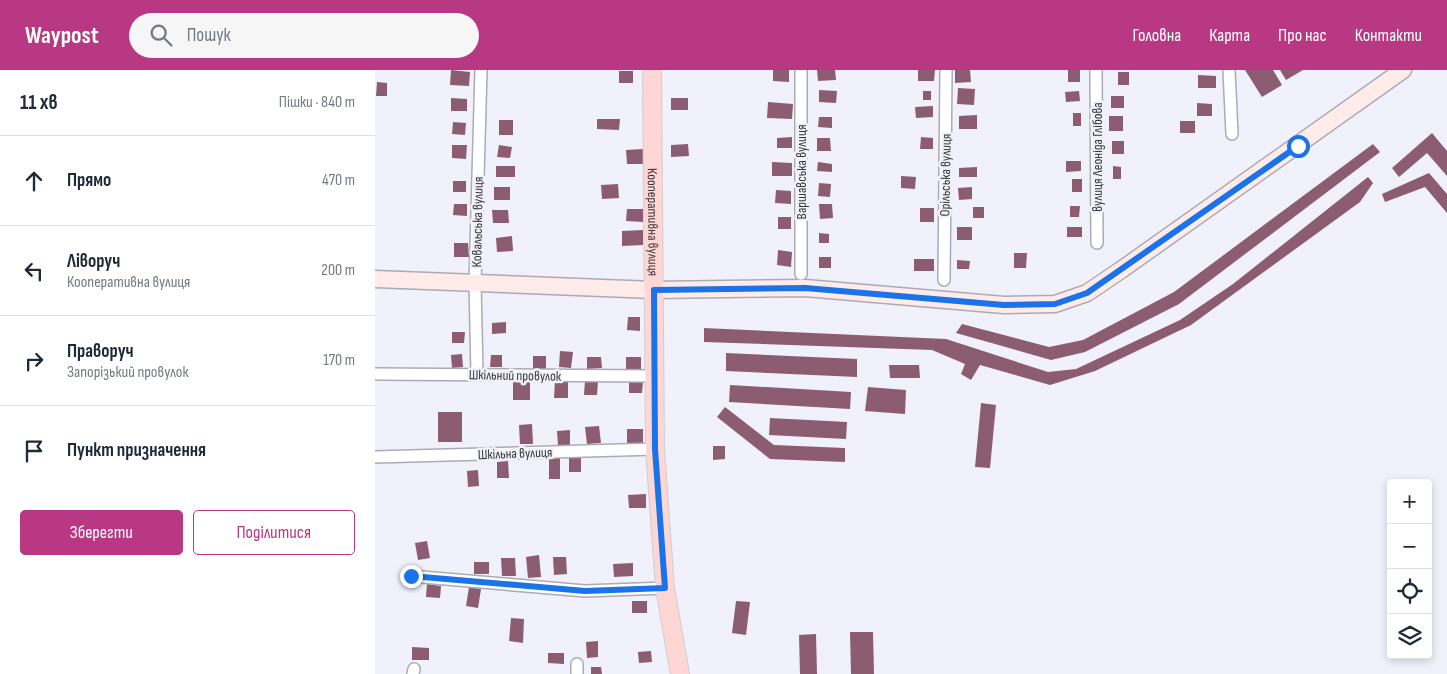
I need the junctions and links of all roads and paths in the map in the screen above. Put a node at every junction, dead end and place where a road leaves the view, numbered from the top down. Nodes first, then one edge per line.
1 (481, 70) edge
2 (652, 70) edge
3 (801, 70) edge
4 (946, 70) edge
5 (1096, 70) edge
6 (1229, 70) edge
7 (1403, 70) edge
8 (1232, 134) dead end
9 (1097, 243) dead end
10 (801, 274) dead end
11 (375, 279) edge
12 (944, 280) dead end
13 (475, 283) junction
14 (654, 290) junction
15 (375, 374) edge
16 (477, 374) junction
17 (655, 376) junction
18 (655, 449) junction
19 (375, 457) edge
20 (411, 576) dead end
21 (665, 588) junction
22 (679, 674) edge

1 - 13 street, Ковальська вулиця
2 - 14 main road, Кооперативна вулиця
3 - 10 street, Варшавська вулиця
4 - 12 street, Орільська вулиця
5 - 9 street, вулиця Леоніда Глібова
6 - 8 street
7 - 14 street
11 - 13 street
13 - 14 street
13 - 16 street, Ковальська вулиця
14 - 17 main road, Кооперативна вулиця
15 - 16 street, Шкільний провулок
16 - 17 street, Шкільний провулок
17 - 18 main road, Кооперативна вулиця
18 - 19 street, Шкільна вулиця
18 - 21 main road, Кооперативна вулиця
20 - 21 street
21 - 22 main road, Кооперативна вулиця

